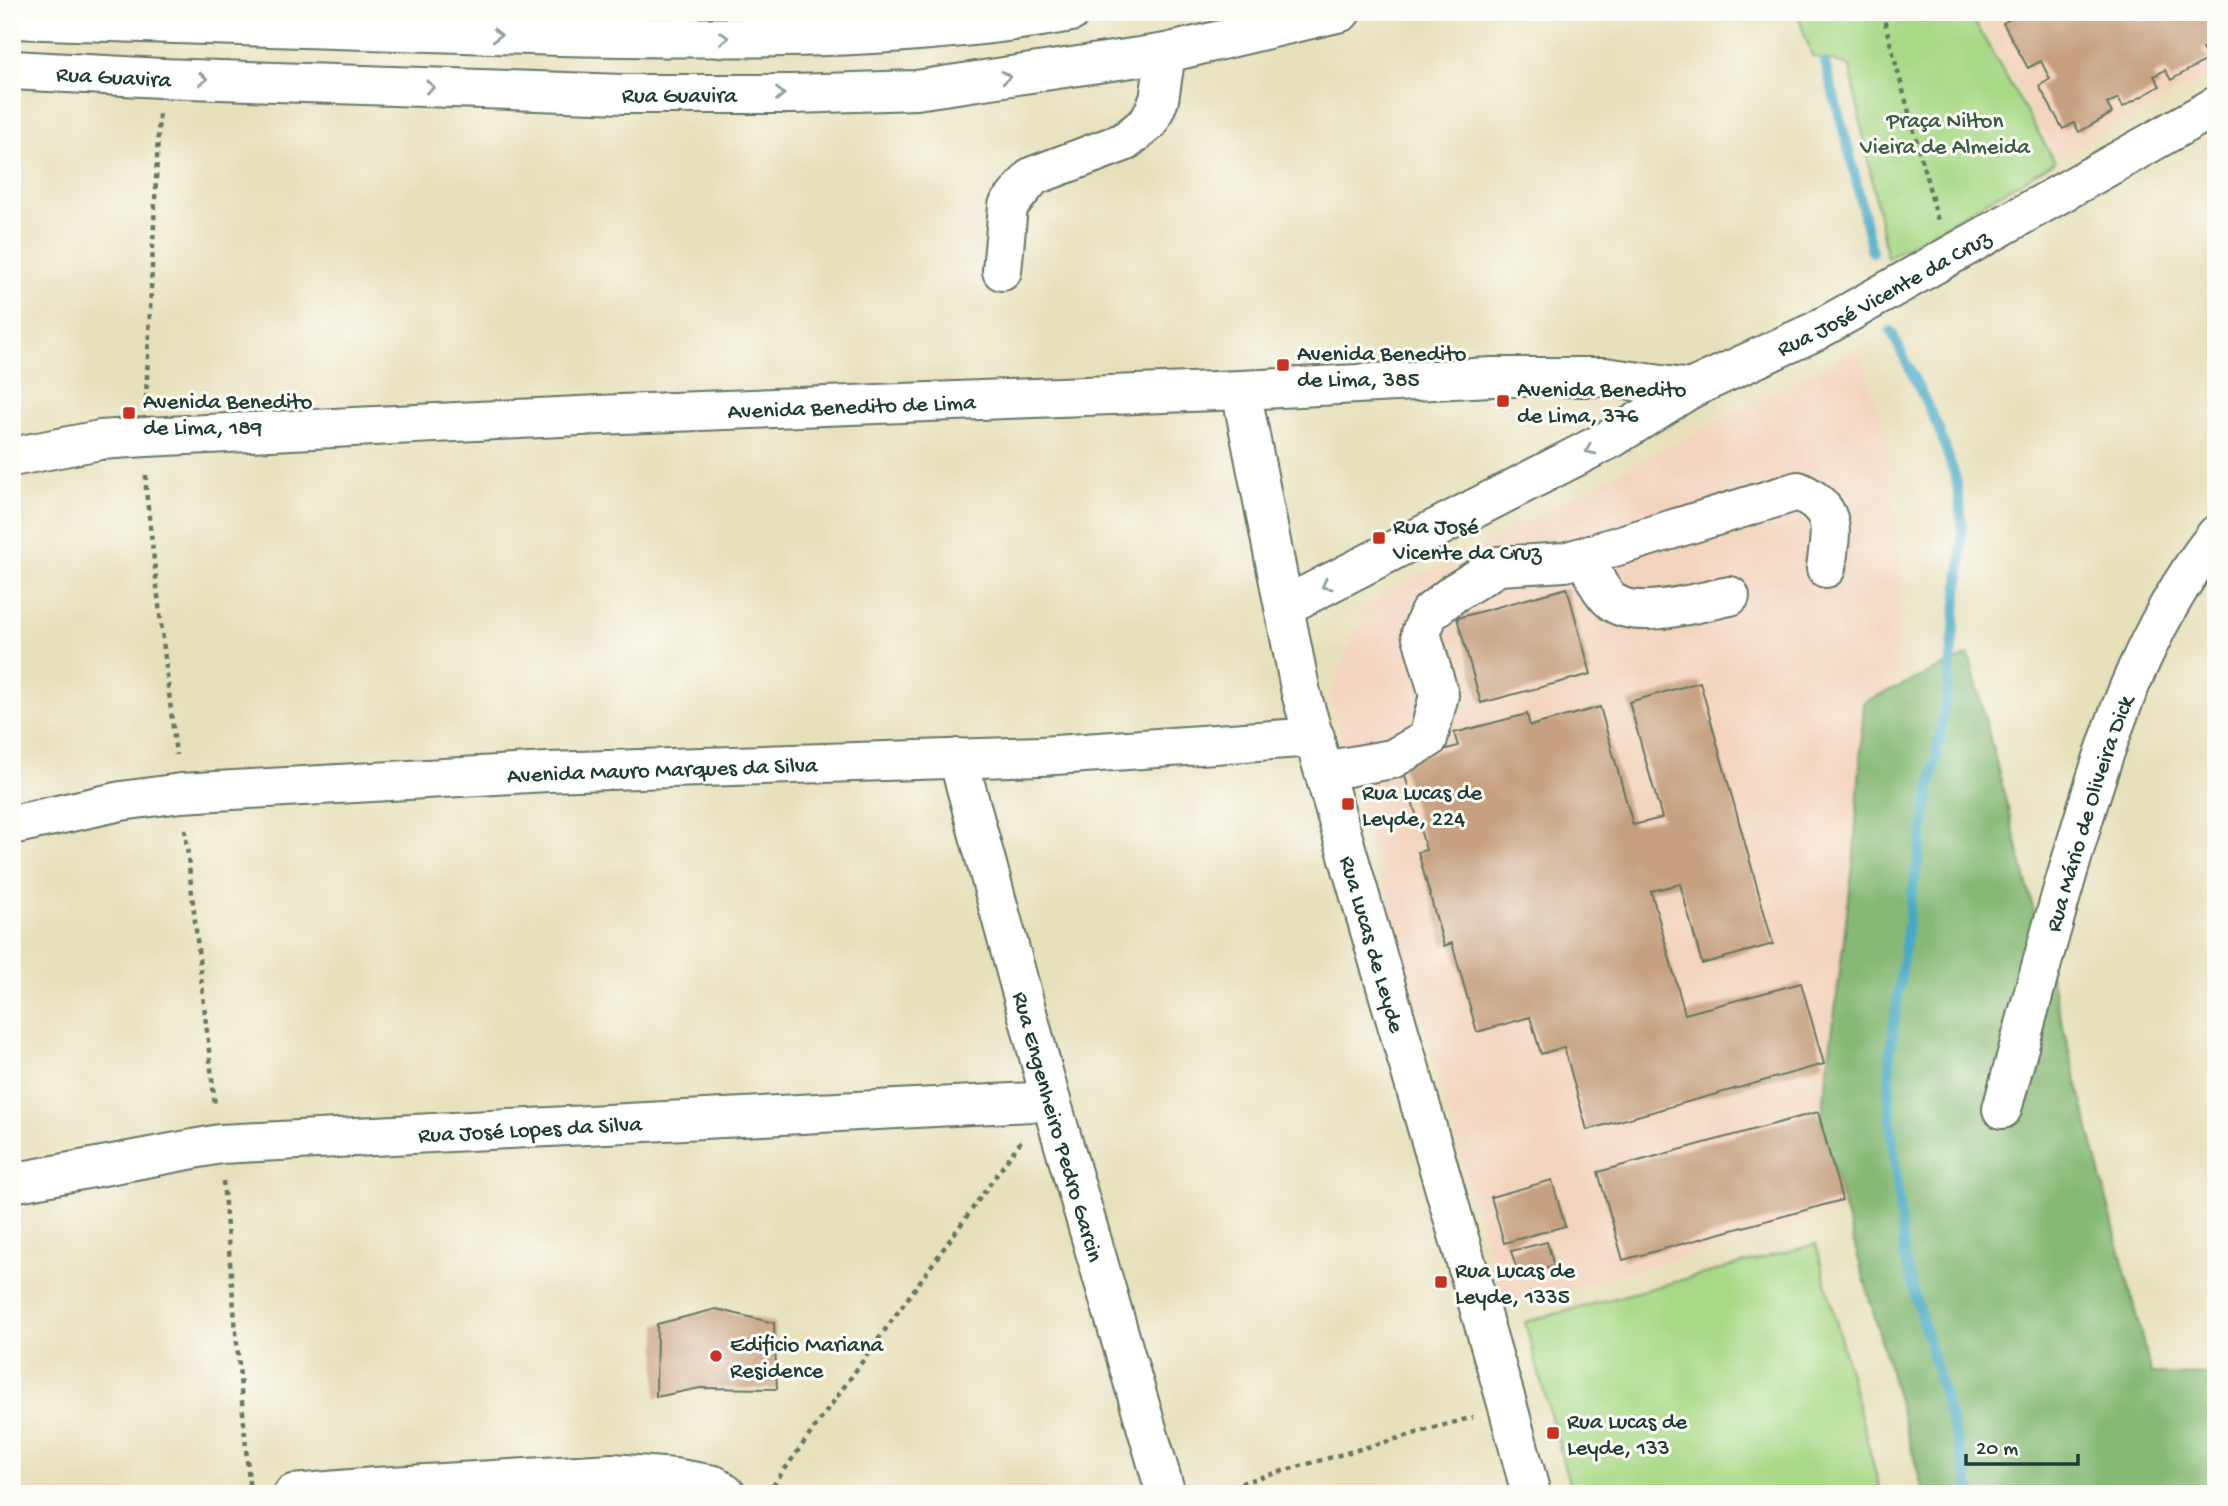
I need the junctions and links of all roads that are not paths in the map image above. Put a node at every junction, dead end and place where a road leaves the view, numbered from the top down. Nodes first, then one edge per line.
1 (1071, 12) edge
2 (1341, 12) edge
3 (12, 19) edge
4 (1166, 53) junction
5 (12, 70) edge
6 (2216, 106) edge
7 (1002, 271) dead end
8 (1690, 389) junction
9 (1241, 390) junction
10 (12, 457) edge
11 (2216, 535) edge
12 (1586, 556) junction
13 (1826, 568) dead end
14 (1730, 596) dead end
15 (1284, 606) junction
16 (1319, 754) junction
17 (958, 758) junction
18 (12, 825) edge
19 (1051, 1101) junction
20 (2002, 1109) dead end
21 (12, 1184) edge
22 (376, 1490) edge
23 (293, 1494) edge
24 (726, 1494) edge
25 (1166, 1494) edge
26 (1531, 1494) edge

3 -> 1 main road
2 - 4 main road, Rua Guavira
5 -> 4 main road, Rua Guavira
4 - 7 main road
6 - 8 main road, Rua José Vicente da Cruz
8 - 9 main road, Avenida Benedito de Lima
8 -> 15 main road, Rua José Vicente da Cruz
9 - 10 main road, Avenida Benedito de Lima
9 - 15 main road, Rua Lucas de Leyde
11 - 20 main road, Rua Mário de Oliveira Dick
12 - 13 main road, Avenida Mauro Marques da Silva
12 - 14 main road
12 - 16 main road, Avenida Mauro Marques da Silva
15 - 16 main road, Rua Lucas de Leyde
16 - 17 main road, Avenida Mauro Marques da Silva
16 - 26 main road, Rua Lucas de Leyde
17 - 18 main road, Avenida Mauro Marques da Silva
17 - 19 main road, Rua Engenheiro Pedro Garcin
19 - 21 main road, Rua José Lopes da Silva
19 - 25 main road, Rua Engenheiro Pedro Garcin
22 - 23 main road
22 - 24 main road

